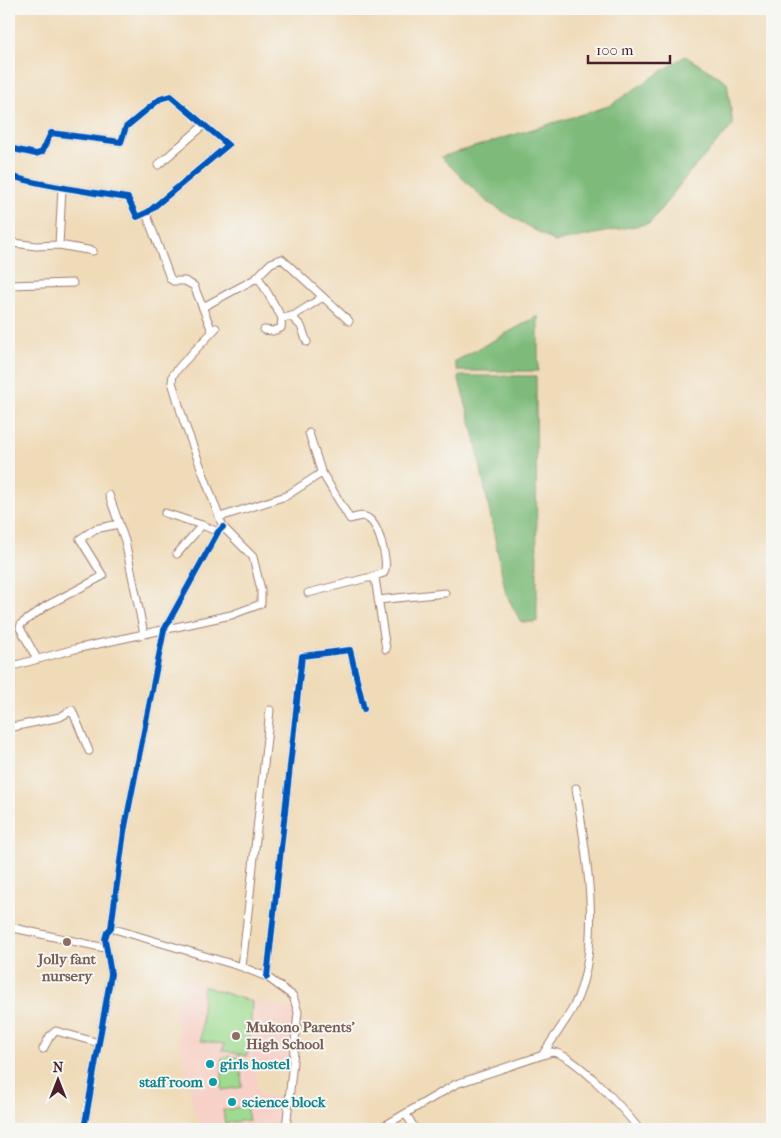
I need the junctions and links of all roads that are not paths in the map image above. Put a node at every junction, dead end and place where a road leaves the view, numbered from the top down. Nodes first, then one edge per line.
1 (204, 126) junction
2 (9, 148) edge
3 (158, 166) dead end
4 (9, 174) edge
5 (62, 189) junction
6 (146, 213) junction
7 (14, 243) dead end
8 (58, 245) junction
9 (93, 251) dead end
10 (254, 279) junction
11 (73, 283) dead end
12 (9, 285) edge
13 (323, 297) junction
14 (202, 307) junction
15 (291, 316) junction
16 (282, 318) junction
17 (349, 321) dead end
18 (264, 330) dead end
19 (308, 342) dead end
20 (309, 433) dead end
21 (321, 471) junction
22 (110, 495) dead end
23 (165, 513) dead end
24 (220, 517) junction
25 (119, 524) junction
26 (202, 525) junction
27 (220, 529) junction
28 (178, 554) dead end
29 (372, 577) junction
30 (308, 593) dead end
31 (445, 593) dead end
32 (378, 600) junction
33 (164, 630) junction
34 (144, 634) junction
35 (386, 649) dead end
36 (37, 659) junction
37 (9, 667) edge
38 (364, 709) dead end
39 (270, 710) dead end
40 (9, 722) edge
41 (89, 750) dead end
42 (576, 788) dead end
43 (9, 927) edge
44 (112, 928) junction
45 (105, 948) junction
46 (242, 967) junction
47 (267, 977) junction
48 (99, 1043) junction
49 (44, 1049) dead end
50 (542, 1054) junction
51 (406, 1114) junction
52 (84, 1129) edge
53 (286, 1129) edge
54 (379, 1129) edge
55 (415, 1129) edge
56 (639, 1129) edge

1 - 2 street
1 - 3 street
1 - 6 street
4 - 5 street
5 - 6 street
5 - 8 street
6 - 14 street
7 - 8 street
8 - 9 street
10 - 13 street
10 - 14 street
10 - 16 street
11 - 12 street
13 - 15 street
13 - 17 street
14 - 24 street
15 - 16 street
15 - 19 street
16 - 18 street
20 - 21 street
21 - 24 street
21 - 29 street
22 - 25 street
23 - 26 street
24 - 27 street
25 - 34 street
25 - 36 street
26 - 27 street
26 - 28 street
27 - 33 street
27 - 33 street
29 - 30 street
29 - 32 street
31 - 32 street
32 - 35 street
33 - 34 street
33 - 44 street
34 - 36 street
36 - 37 street
38 - 47 street
39 - 46 street
40 - 41 street
42 - 50 street
43 - 45 street
44 - 45 street
44 - 46 street
45 - 48 street
46 - 47 street
47 - 53 street
48 - 49 street
48 - 52 street
50 - 51 street
50 - 56 street
51 - 54 street
51 - 55 street

